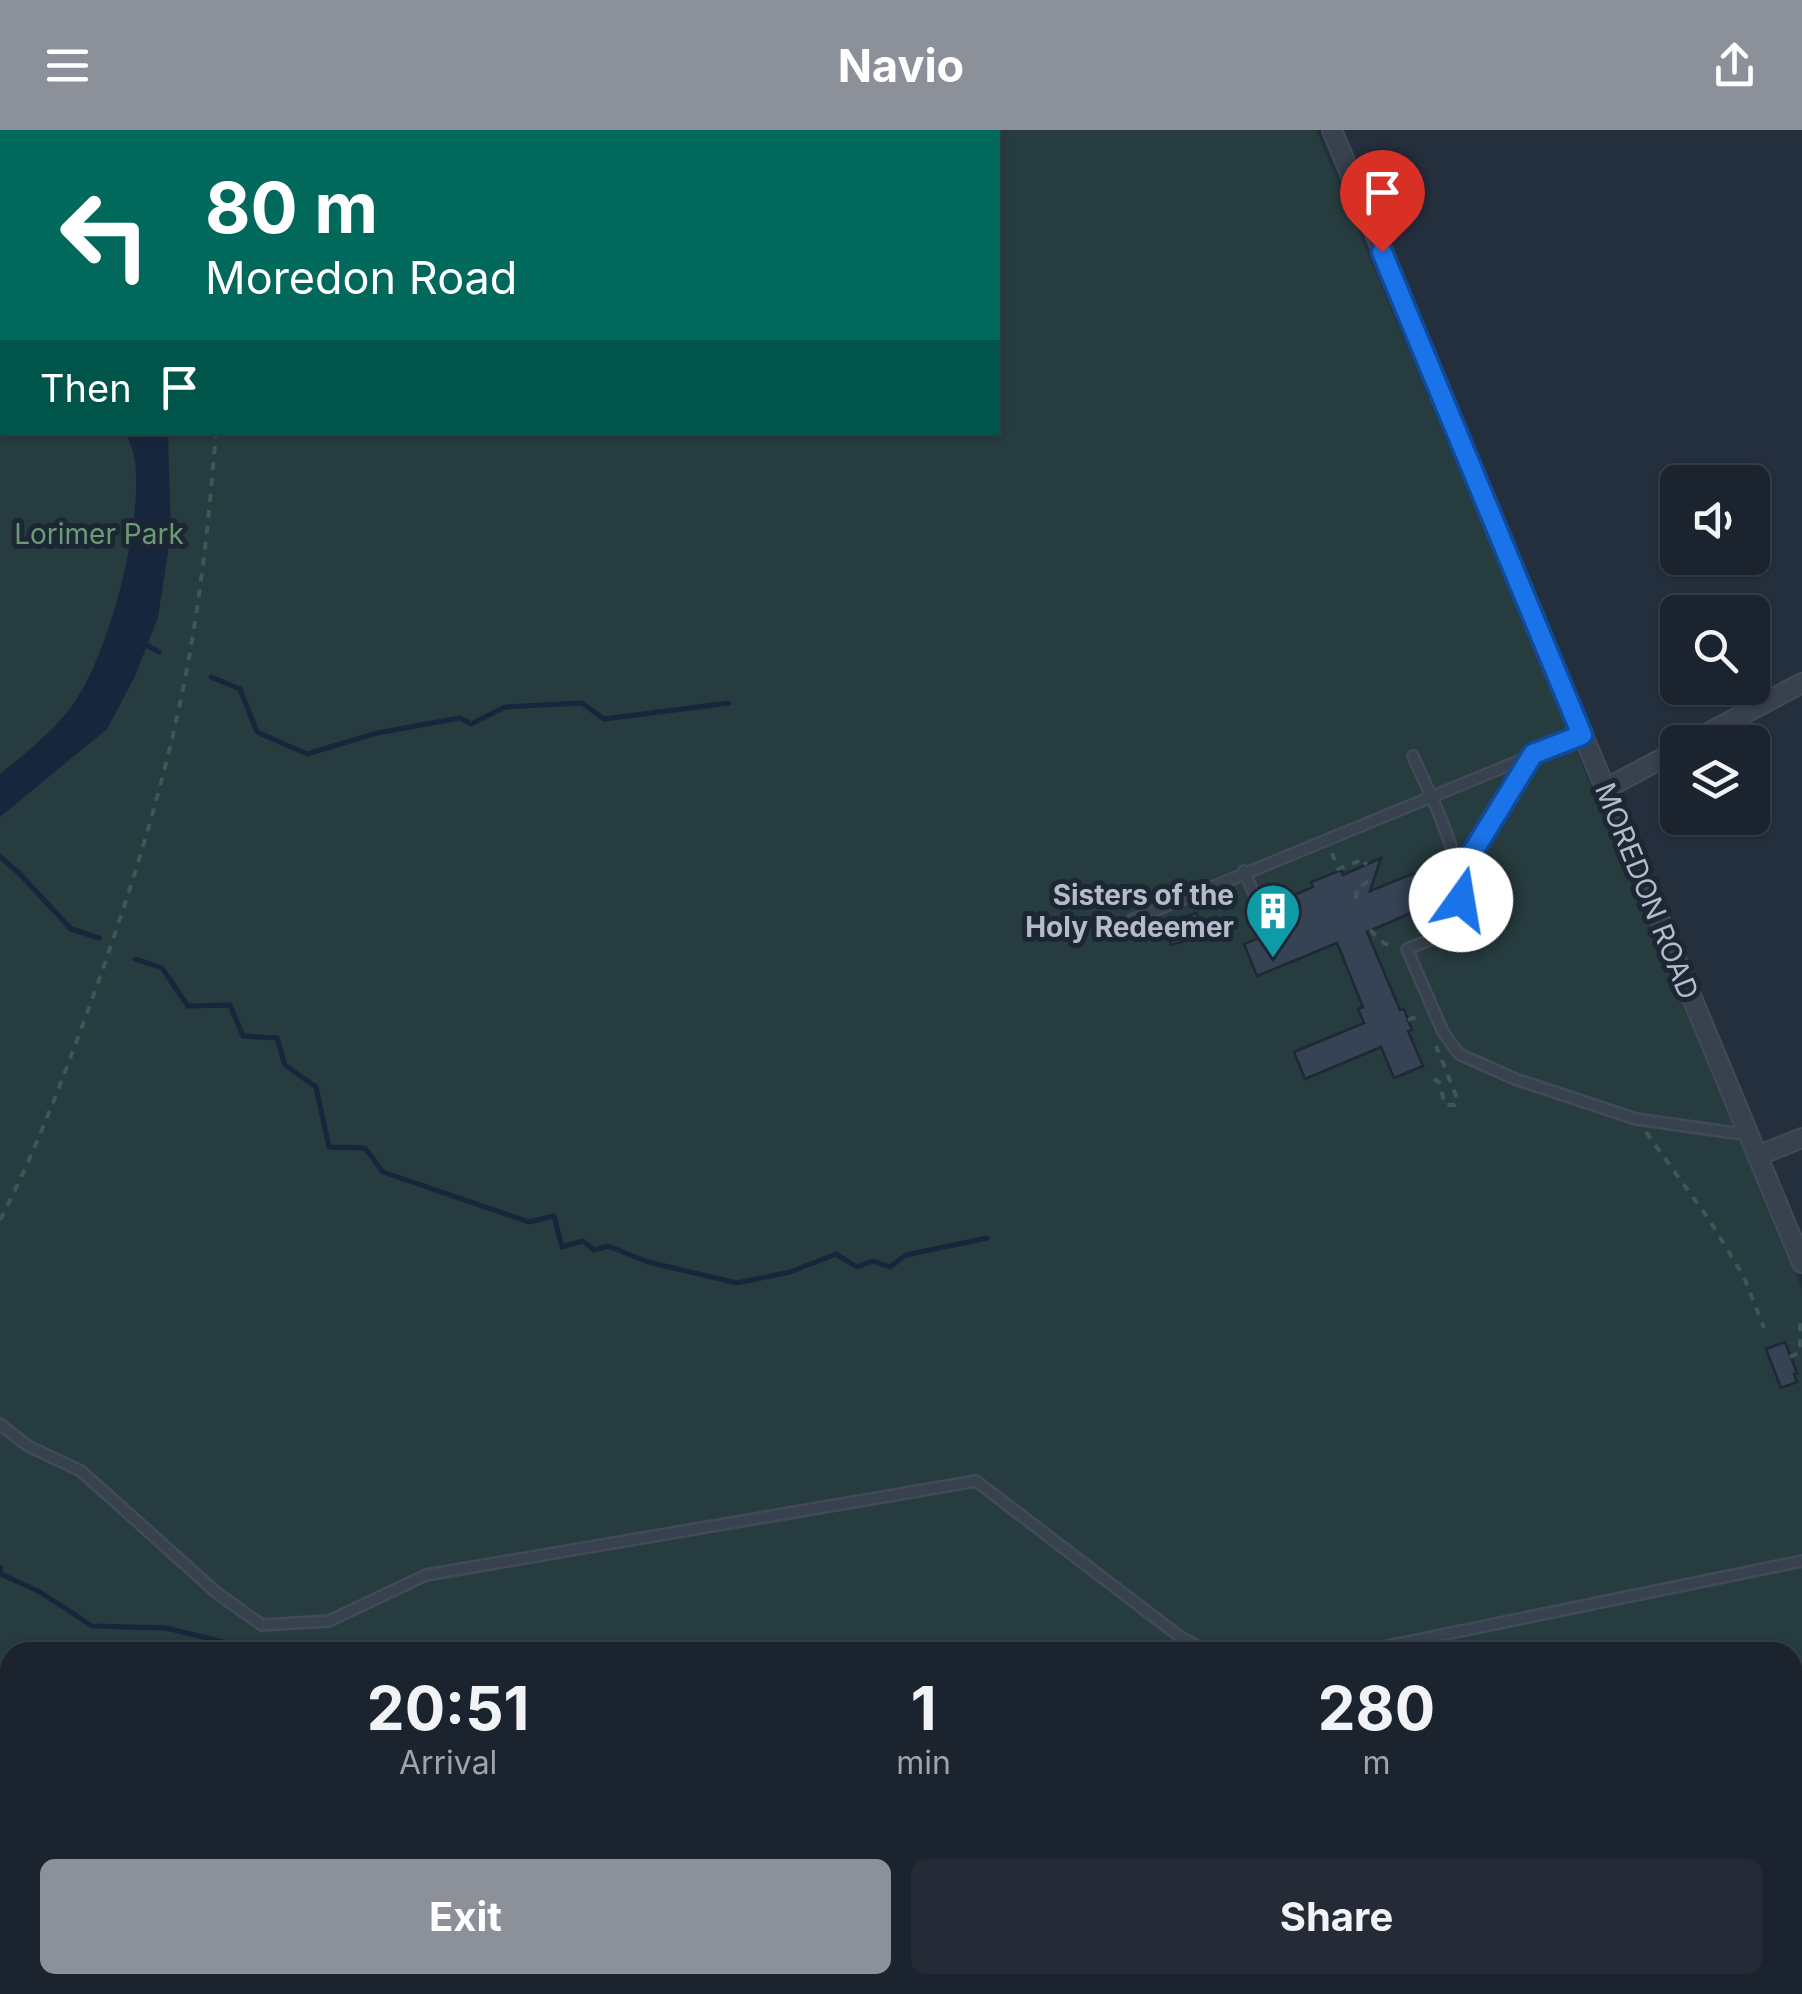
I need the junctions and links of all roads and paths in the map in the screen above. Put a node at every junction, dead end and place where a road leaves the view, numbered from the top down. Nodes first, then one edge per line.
1 (1332, 130) edge
2 (216, 435) edge
3 (1802, 683) edge
4 (1723, 725) edge
5 (1582, 735) junction
6 (1533, 754) junction
7 (1413, 756) dead end
8 (1660, 760) edge
9 (1605, 789) junction
10 (1430, 796) junction
11 (1339, 834) junction
12 (1366, 865) dead end
13 (1244, 871) junction
14 (1460, 873) junction
15 (1370, 874) dead end
16 (1356, 899) dead end
17 (1132, 920) dead end
18 (1266, 924) dead end
19 (1370, 930) dead end
20 (1398, 944) dead end
21 (1427, 1012) dead end
22 (1408, 1020) dead end
23 (1429, 1031) dead end
24 (1434, 1080) dead end
25 (1636, 1119) junction
26 (1748, 1135) junction
27 (1802, 1138) edge
28 (1757, 1156) junction
29 (0, 1220) edge
30 (1802, 1263) edge
31 (1800, 1316) edge
32 (1764, 1328) dead end
33 (1790, 1356) dead end
34 (0, 1424) edge
35 (1802, 1561) edge
36 (1190, 1642) edge
37 (1407, 1642) edge

1 - 5 street, MOREDON ROAD
2 - 29 path
3 - 4 street
5 - 6 lane
5 - 9 street, MOREDON ROAD
6 - 10 lane
6 - 14 lane
7 - 10 lane
8 - 9 street
9 - 26 street, MOREDON ROAD
10 - 11 lane
10 - 14 lane
11 - 12 path
11 - 13 lane
13 - 17 lane
13 - 18 lane
14 - 25 lane
15 - 16 path
19 - 20 path
21 - 22 path
23 - 24 path
25 - 26 lane
25 - 32 path
26 - 28 street, MOREDON ROAD
27 - 28 street
28 - 30 street, MOREDON ROAD
31 - 33 path
34 - 36 lane
35 - 37 lane

